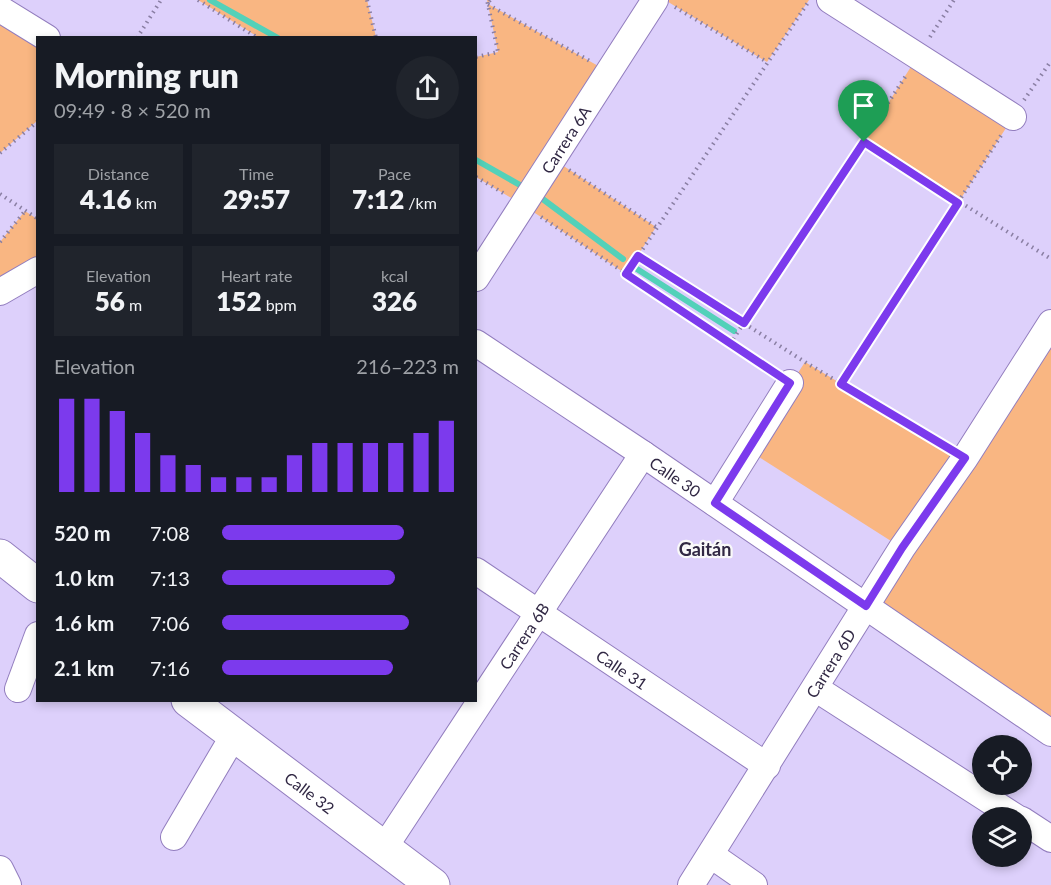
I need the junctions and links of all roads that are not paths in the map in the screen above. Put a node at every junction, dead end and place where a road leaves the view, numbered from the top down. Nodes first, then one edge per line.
1 (830, 0) edge
2 (665, 3) edge
3 (0, 9) edge
4 (44, 36) edge
5 (1013, 117) dead end
6 (36, 271) edge
7 (477, 276) edge
8 (0, 292) edge
9 (1051, 323) edge
10 (477, 344) edge
11 (790, 383) road end
12 (643, 454) junction
13 (715, 503) junction
14 (0, 556) edge
15 (477, 573) edge
16 (35, 578) edge
17 (866, 606) junction
18 (537, 614) junction
19 (36, 640) edge
20 (815, 688) junction
21 (18, 689) edge
22 (186, 702) edge
23 (1051, 734) edge
24 (234, 735) junction
25 (767, 766) junction
26 (1000, 807) edge
27 (1032, 827) edge
28 (174, 837) dead end
29 (1051, 839) edge
30 (384, 848) junction
31 (711, 855) junction
32 (0, 869) edge
33 (9, 885) edge
34 (433, 885) edge
35 (691, 885) edge
36 (754, 885) edge

1 - 5 street
2 - 7 street, Carrera 6A
3 - 4 street
6 - 8 street
9 - 17 street, Carrera 6D
10 - 12 street, Calle 30
11 - 13 street
12 - 13 street, Calle 30
12 - 18 street, Carrera 6B
13 - 17 street, Calle 30
14 - 16 main road
15 - 18 street, Calle 31
17 - 20 street, Carrera 6D
17 - 23 street, Calle 30
18 - 25 street, Calle 31
18 - 30 street, Carrera 6B
19 - 21 street
20 - 25 street, Carrera 6D
20 - 26 street
22 - 24 main road, Calle 32
24 - 28 street
24 - 30 main road, Calle 32
25 - 31 street, Carrera 6D
27 - 29 street
30 - 34 main road, Calle 32
31 - 35 street, Carrera 6D
31 - 36 street
32 - 33 street

